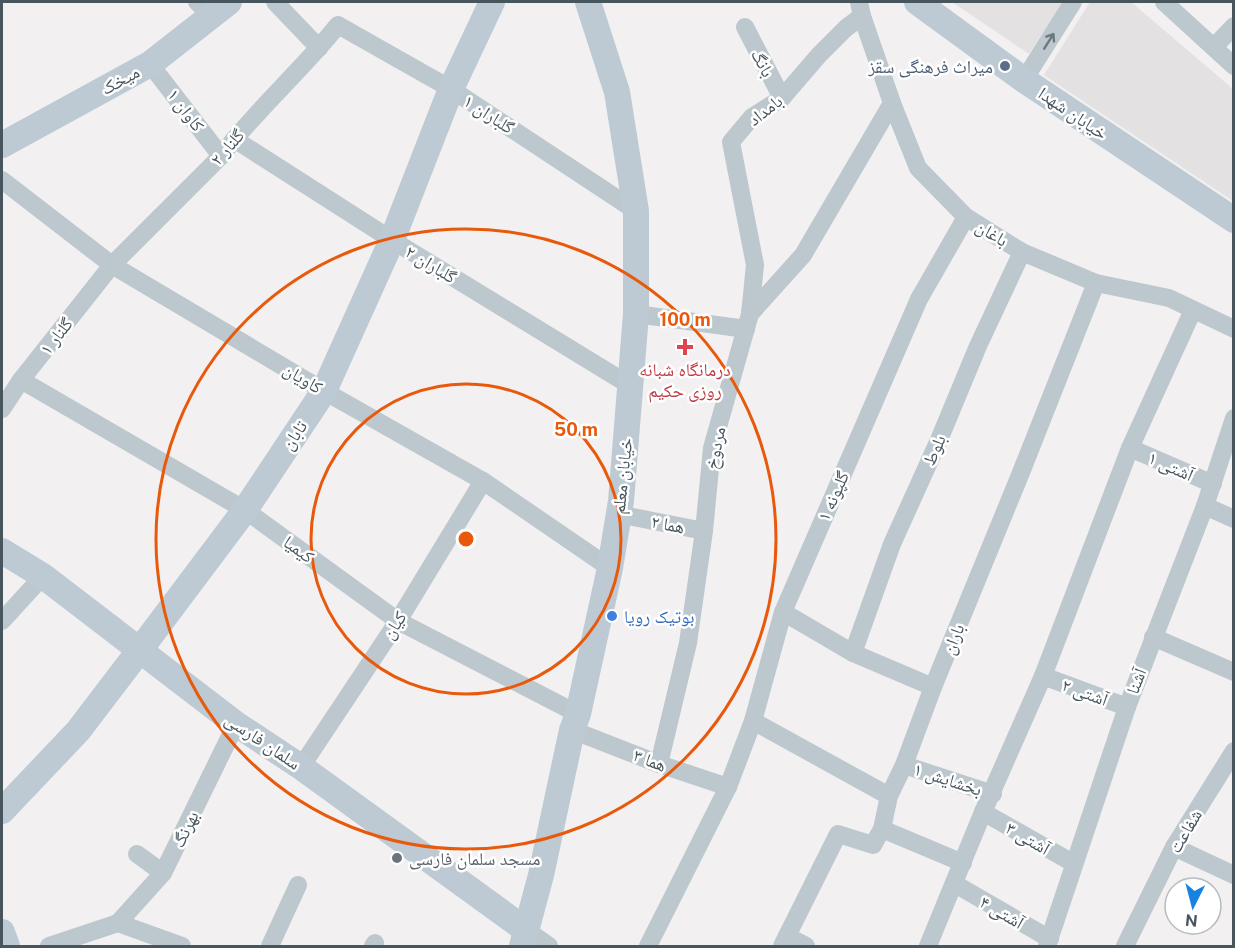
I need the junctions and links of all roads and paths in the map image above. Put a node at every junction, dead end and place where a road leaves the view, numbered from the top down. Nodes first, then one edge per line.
1 (275, 2) edge
2 (492, 2) edge
3 (588, 2) edge
4 (917, 2) edge
5 (1073, 2) edge
6 (1164, 2) edge
7 (213, 6) edge
8 (860, 9) edge
9 (338, 26) joint
10 (1233, 26) edge
11 (745, 27) dead end
12 (1214, 47) junction
13 (319, 48) junction
14 (150, 64) junction
15 (1233, 66) edge
16 (1024, 80) junction
17 (451, 89) junction
18 (782, 99) junction
19 (892, 103) junction
20 (234, 139) junction
21 (2, 145) edge
22 (221, 156) junction
23 (2, 180) edge
24 (636, 211) junction
25 (966, 217) junction
26 (1233, 220) edge
27 (392, 240) junction
28 (1022, 252) junction
29 (112, 265) junction
30 (1096, 283) junction
31 (1193, 310) junction
32 (636, 314) junction
33 (748, 322) junction
34 (1233, 329) edge
35 (21, 380) junction
36 (631, 386) junction
37 (324, 391) junction
38 (2, 409) edge
39 (1233, 418) edge
40 (1130, 448) junction
41 (1229, 450) edge
42 (483, 481) junction
43 (1213, 484) junction
44 (1205, 506) junction
45 (245, 510) junction
46 (633, 518) dead end
47 (1233, 519) edge
48 (704, 531) junction
49 (2, 551) edge
50 (610, 568) junction
51 (43, 576) junction
52 (783, 612) junction
53 (2, 621) edge
54 (398, 621) junction
55 (1153, 637) junction
56 (139, 651) junction
57 (853, 652) junction
58 (1233, 672) edge
59 (1042, 676) junction
60 (933, 687) junction
61 (1126, 707) junction
62 (753, 721) junction
63 (575, 722) junction
64 (236, 724) junction
65 (1233, 751) edge
66 (659, 764) junction
67 (904, 765) junction
68 (301, 767) junction
69 (728, 787) junction
70 (993, 794) junction
71 (889, 796) junction
72 (2, 812) edge
73 (983, 812) junction
74 (882, 829) junction
75 (1174, 847) junction
76 (137, 854) dead end
77 (963, 863) junction
78 (1073, 863) junction
79 (163, 873) junction
80 (1233, 875) edge
81 (955, 884) junction
82 (298, 885) dead end
83 (118, 923) junction
84 (2, 932) edge
85 (524, 938) edge
86 (785, 941) edge
87 (1048, 943) edge
88 (7, 946) edge
89 (49, 946) edge
90 (182, 946) edge
91 (270, 946) edge
92 (549, 946) edge
93 (648, 946) edge
94 (806, 946) edge
95 (928, 946) edge
96 (1125, 946) edge

1 - 13 street
2 - 17 street, تابان
3 - 24 street, خیابان معلم
4 - 16 street, خیابان شهدا
16 -> 5 street
6 - 12 street
7 - 14 street, میخک
8 - 18 street, بامداد
8 - 19 street, باغان
9 - 13 street, گلنار ۲
9 - 17 street, گلباران ۱
10 - 12 street
11 - 18 street, بانگ
12 - 15 street
13 - 20 street, گلنار ۲
14 - 21 street, میخک
14 - 22 street, کاوان ۱
16 - 26 street, خیابان شهدا
17 - 24 street, گلباران ۱
17 - 27 street, تابان
18 - 33 street, بامداد
19 - 25 street, باغان
19 - 33 street, مردوخ
20 - 22 street, گلنار ۲
20 - 27 street, گلباران ۲
22 - 29 street, گلنار ۲
23 - 29 street, کاویان
24 - 32 street, خیابان معلم
25 - 28 street, باغان
25 - 52 street, گلپونه ۱
27 - 36 street, گلباران ۲
27 - 37 street, تابان
28 - 30 street, باغان
28 - 57 street, بلوط
29 - 35 street, گلنار ۱
29 - 37 street, کاویان
30 - 31 street, باغان
30 - 60 street, باران
31 - 34 street, باغان
31 - 40 street
32 - 33 street
32 - 36 street, خیابان معلم
33 - 48 street, مردوخ
35 - 38 street, گلنار ۱
35 - 45 street, کیمیا
36 - 50 street, خیابان معلم
37 - 42 street, کاویان
37 - 45 street, تابان
39 - 41 street, آشنا
40 - 43 street, آشتی ۱
40 - 59 street
41 - 43 street, آشنا
42 - 50 street, کاویان
42 - 54 street, کیان
43 - 44 street, آشنا
44 - 47 street
44 - 55 street, آشنا
45 - 54 street, کیمیا
45 - 56 street, تابان
46 - 48 street, هما ۲
48 - 66 street, مردوخ
49 - 51 street, سلمان فارسی
50 - 63 street, خیابان معلم
51 - 53 street
51 - 56 street, سلمان فارسی
52 - 57 street
52 - 62 street, گلپونه ۱
54 - 63 street, کیمیا
54 - 68 street, کیان
55 - 58 street
55 - 61 street, آشنا
56 - 64 street, سلمان فارسی
56 - 72 street, تابان
57 - 60 street
59 - 61 street, آشتی ۲
59 - 70 street
60 - 67 street, باران
61 - 78 street, آشنا
62 - 69 street, گلپونه ۱
62 - 71 street
63 - 66 street, هما ۳
63 - 85 street, خیابان معلم
64 - 68 street, سلمان فارسی
64 - 79 street, بهرنگ
65 - 75 street, شفاعت
66 - 69 street, هما ۳
67 - 70 street, بخشایش ۱
67 - 71 street, باران
68 - 85 street, سلمان فارسی
69 - 93 street, گلپونه ۱
70 - 73 street
71 - 74 street, باران
73 - 77 street
73 - 78 street, آشتی ۳
74 - 77 street
74 - 86 street
75 - 80 street
75 - 96 street, شفاعت
76 - 79 street
77 - 81 street
78 - 87 street, آشنا
79 - 83 street, بهرنگ
81 - 87 street, آشتی ۴
81 - 95 street
82 - 91 street
83 - 89 street
83 - 90 street
84 - 88 street
85 - 92 street
86 - 94 street

